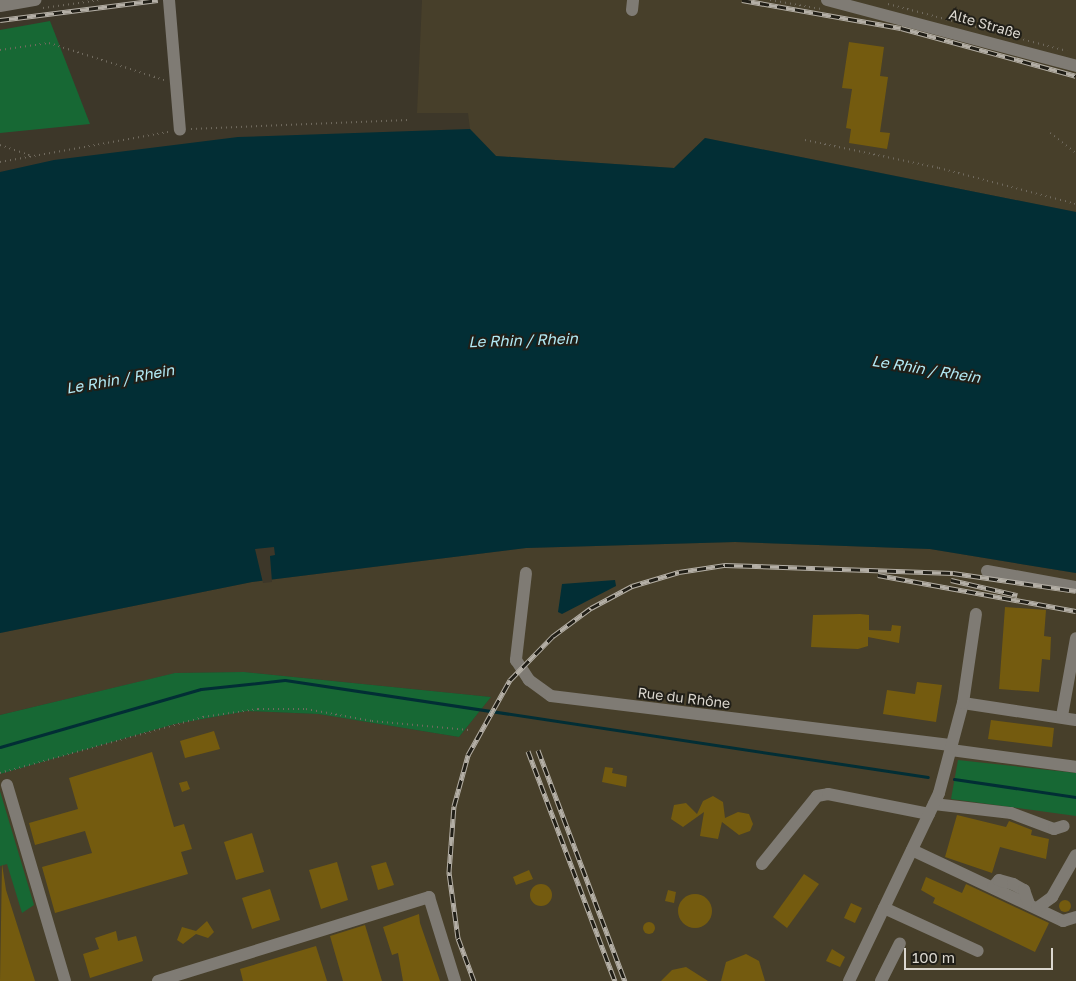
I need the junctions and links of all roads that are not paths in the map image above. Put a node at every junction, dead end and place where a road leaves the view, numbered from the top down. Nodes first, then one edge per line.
1 (169, 0) edge
2 (827, 0) edge
3 (35, 4) edge
4 (0, 6) edge
5 (1076, 66) edge
6 (180, 130) road end
7 (986, 571) dead end
8 (526, 573) dead end
9 (1076, 587) edge
10 (976, 614) dead end
11 (1076, 638) edge
12 (963, 702) junction
13 (1062, 716) junction
14 (1076, 720) edge
15 (951, 747) junction
16 (1076, 767) edge
17 (6, 785) dead end
18 (932, 809) junction
19 (1064, 826) dead end
20 (912, 850) junction
21 (1076, 855) edge
22 (762, 864) dead end
23 (1033, 906) junction
24 (884, 908) junction
25 (1076, 917) edge
26 (1062, 921) junction
27 (1076, 926) edge
28 (900, 943) dead end
29 (978, 950) dead end
30 (65, 981) edge
31 (158, 981) edge
32 (456, 981) edge
33 (849, 981) edge
34 (881, 981) edge

1 - 6 street
2 - 5 street, Alte Straße
3 - 4 street
7 - 9 street
8 - 15 street, Rue du Rhône
10 - 12 street
11 - 13 street
12 - 13 street
12 - 15 street
13 - 14 street
15 - 16 street, Rue du Rhône
15 - 18 street
17 - 30 street
18 - 19 street
18 - 20 street
18 - 22 street
20 - 23 street
20 - 24 street
21 - 23 street
23 - 26 street
24 - 29 street
24 - 33 street
25 - 26 street
26 - 27 street
28 - 34 street
31 - 32 street

